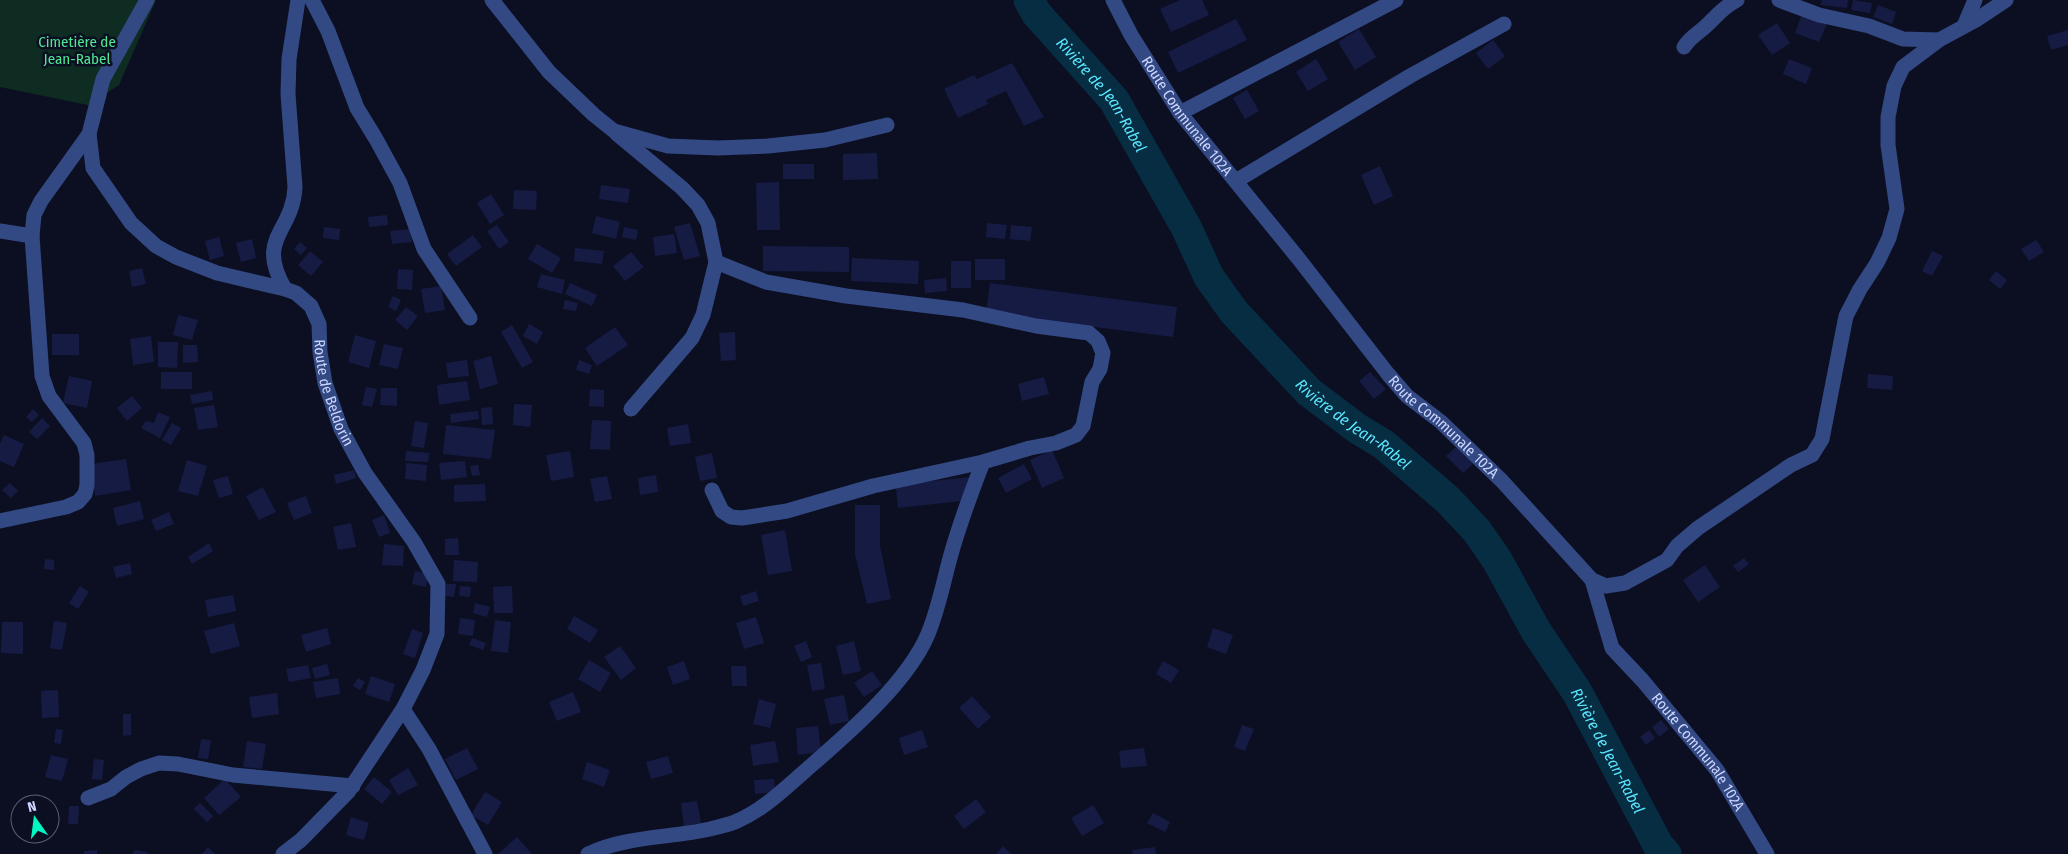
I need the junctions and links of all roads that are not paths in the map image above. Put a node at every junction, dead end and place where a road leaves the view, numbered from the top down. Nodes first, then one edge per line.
1 (147, 0) edge
2 (298, 0) edge
3 (312, 0) edge
4 (492, 0) edge
5 (1113, 0) edge
6 (1396, 0) edge
7 (1737, 0) edge
8 (1779, 0) edge
9 (1975, 0) edge
10 (2006, 0) edge
11 (1504, 24) dead end
12 (1964, 26) junction
13 (1939, 40) junction
14 (1684, 47) dead end
15 (1180, 113) junction
16 (887, 125) dead end
17 (614, 131) junction
18 (88, 134) junction
19 (1236, 181) junction
20 (0, 231) edge
21 (32, 236) junction
22 (716, 262) junction
23 (285, 289) junction
24 (470, 318) dead end
25 (631, 409) dead end
26 (982, 462) junction
27 (712, 490) dead end
28 (0, 521) edge
29 (1592, 580) junction
30 (403, 709) junction
31 (353, 786) junction
32 (88, 798) dead end
33 (284, 854) edge
34 (485, 854) edge
35 (588, 854) edge
36 (1768, 854) edge

1 - 18 street, Route de Beldorin
2 - 23 street
3 - 24 street
4 - 17 street
5 - 15 street, Route Communale 102A
6 - 15 street
7 - 14 street
8 - 13 street
9 - 12 street
10 - 12 street
11 - 19 street
12 - 13 street
13 - 29 street
15 - 19 street, Route Communale 102A
16 - 17 street
17 - 22 street
18 - 21 street
18 - 23 street, Route de Beldorin
19 - 29 street, Route Communale 102A
20 - 21 street
21 - 28 street
22 - 25 street
22 - 26 street
23 - 30 street, Route de Beldorin
26 - 27 street
26 - 35 street
29 - 36 street, Route Communale 102A
30 - 31 street, Route de Beldorin
30 - 34 street
31 - 32 street
31 - 33 street, Route de Beldorin

